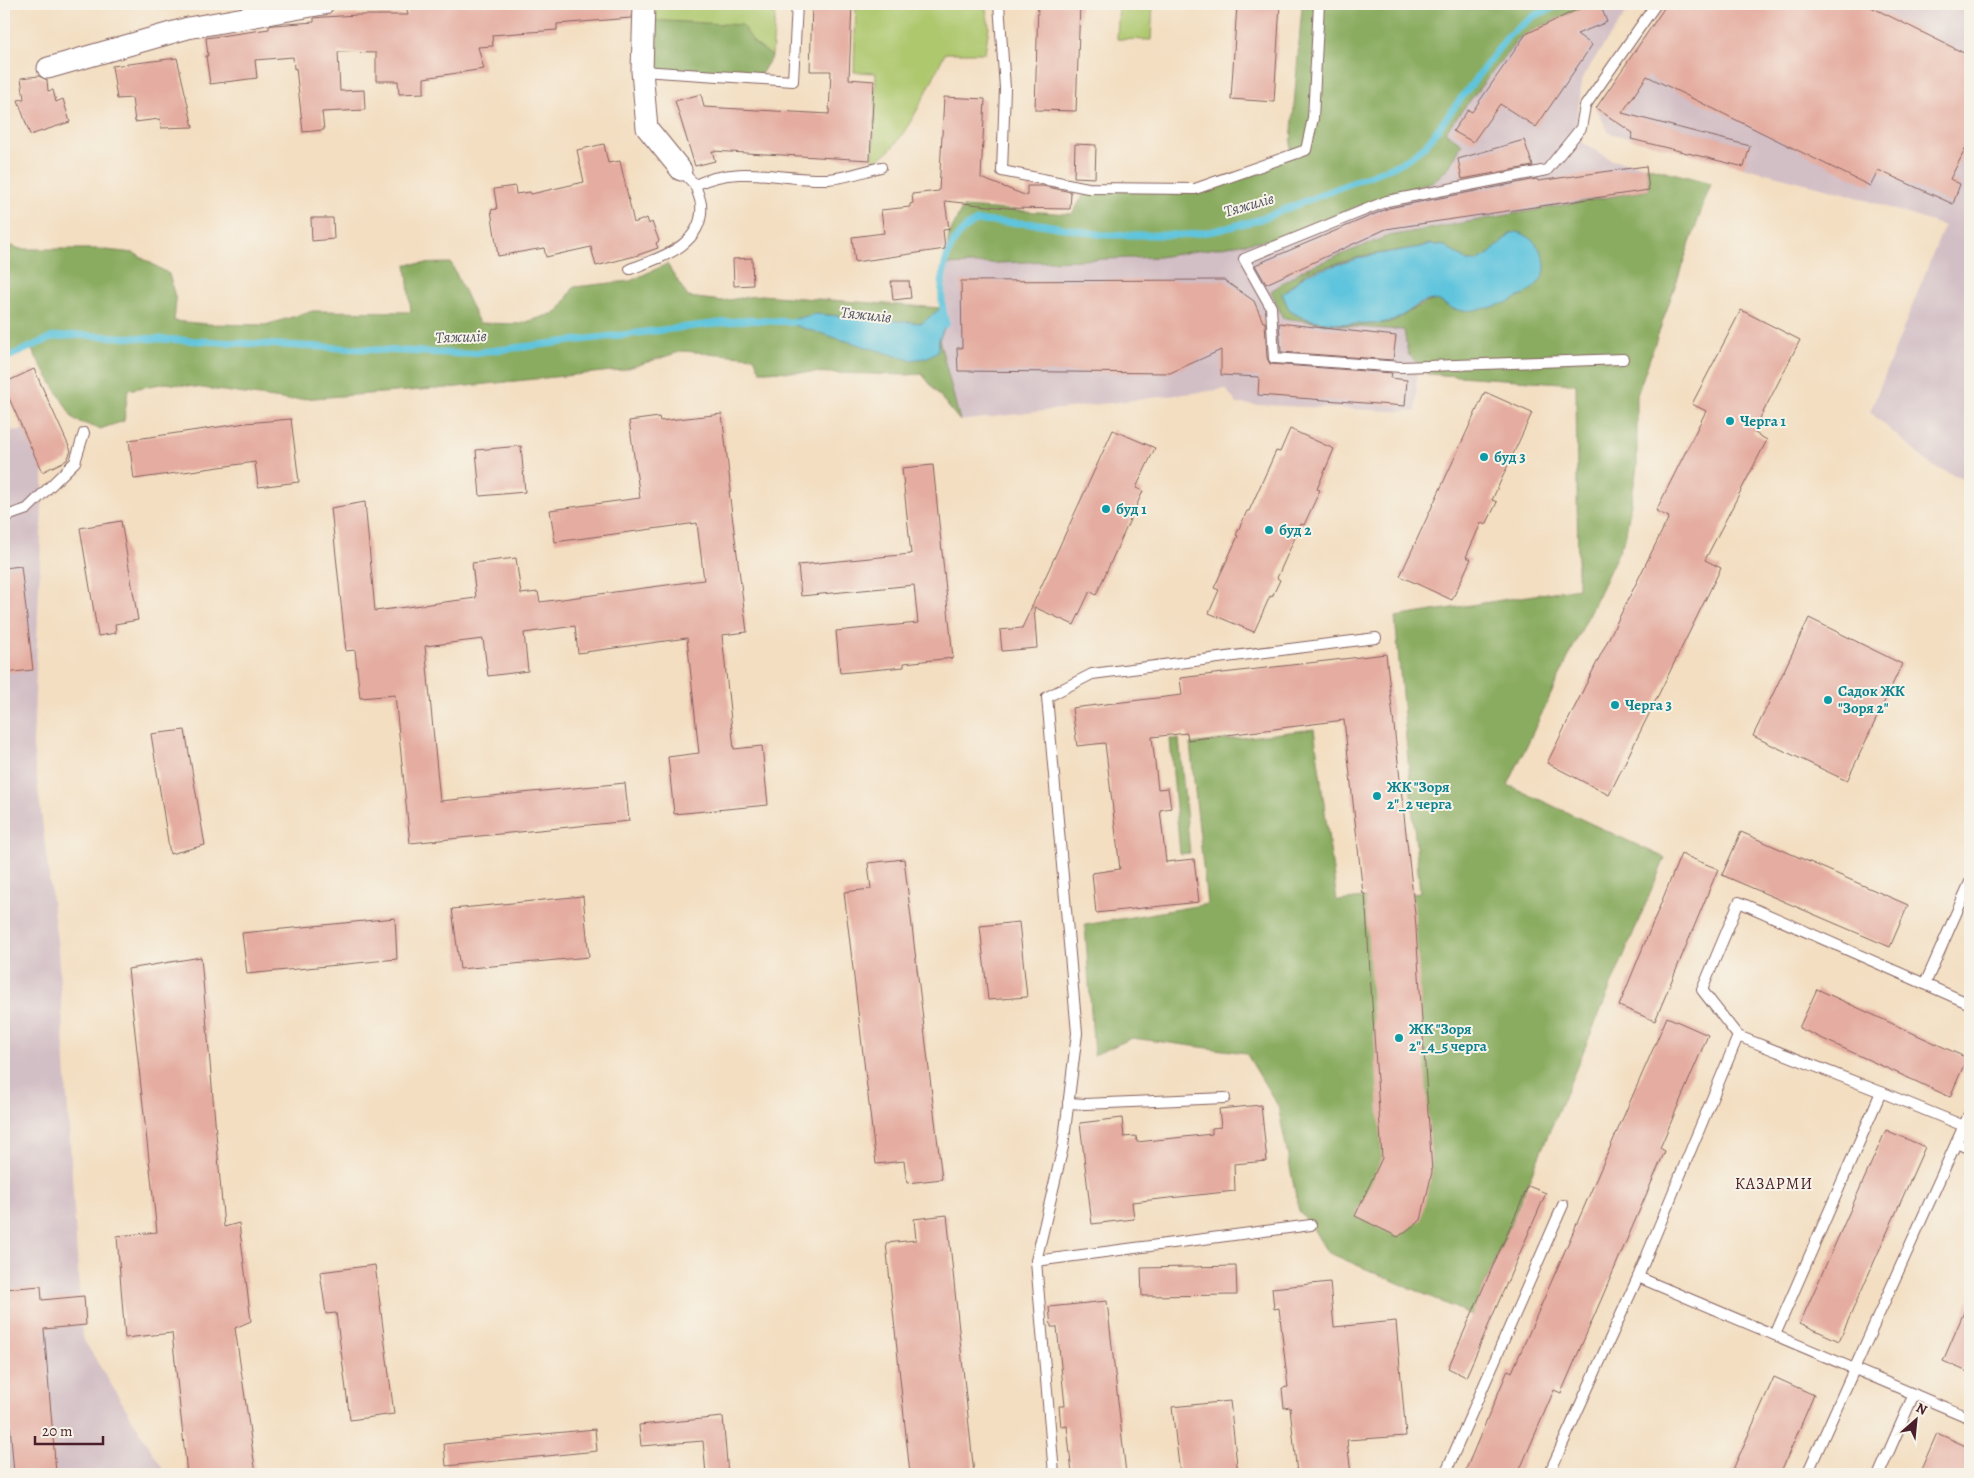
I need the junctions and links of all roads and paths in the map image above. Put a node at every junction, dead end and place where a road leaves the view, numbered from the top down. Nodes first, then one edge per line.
1 (323, 4) edge
2 (644, 4) edge
3 (797, 4) edge
4 (999, 4) edge
5 (1319, 4) edge
6 (1656, 4) edge
7 (48, 68) dead end
8 (642, 71) junction
9 (881, 167) dead end
10 (688, 178) junction
11 (630, 269) dead end
12 (1623, 359) dead end
13 (84, 433) dead end
14 (4, 517) edge
15 (1376, 638) dead end
16 (1970, 882) edge
17 (1925, 984) junction
18 (1970, 1004) edge
19 (1738, 1036) junction
20 (1881, 1092) junction
21 (1225, 1098) dead end
22 (1068, 1103) junction
23 (1970, 1112) edge
24 (1964, 1126) junction
25 (1956, 1143) junction
26 (1970, 1149) edge
27 (1563, 1205) dead end
28 (1311, 1225) dead end
29 (1036, 1261) junction
30 (1638, 1277) junction
31 (1775, 1335) junction
32 (1854, 1369) junction
33 (1914, 1394) junction
34 (1970, 1418) edge
35 (1054, 1474) edge
36 (1445, 1474) edge
37 (1549, 1474) edge
38 (1807, 1474) edge
39 (1879, 1474) edge

1 - 7 street
2 - 8 street
3 - 8 lane
4 - 5 lane
6 - 12 lane
8 - 10 street
9 - 10 lane
10 - 11 lane
13 - 14 lane
15 - 22 lane
16 - 17 lane
17 - 18 lane
17 - 19 lane
19 - 20 lane
19 - 30 lane
20 - 24 lane
20 - 31 lane
21 - 22 lane
22 - 29 lane
23 - 24 lane
24 - 25 lane
25 - 26 lane
25 - 32 lane
27 - 36 lane
28 - 29 lane
29 - 35 lane
30 - 31 lane
30 - 37 lane
31 - 32 lane
32 - 33 lane
32 - 38 lane
33 - 34 lane
33 - 39 lane

